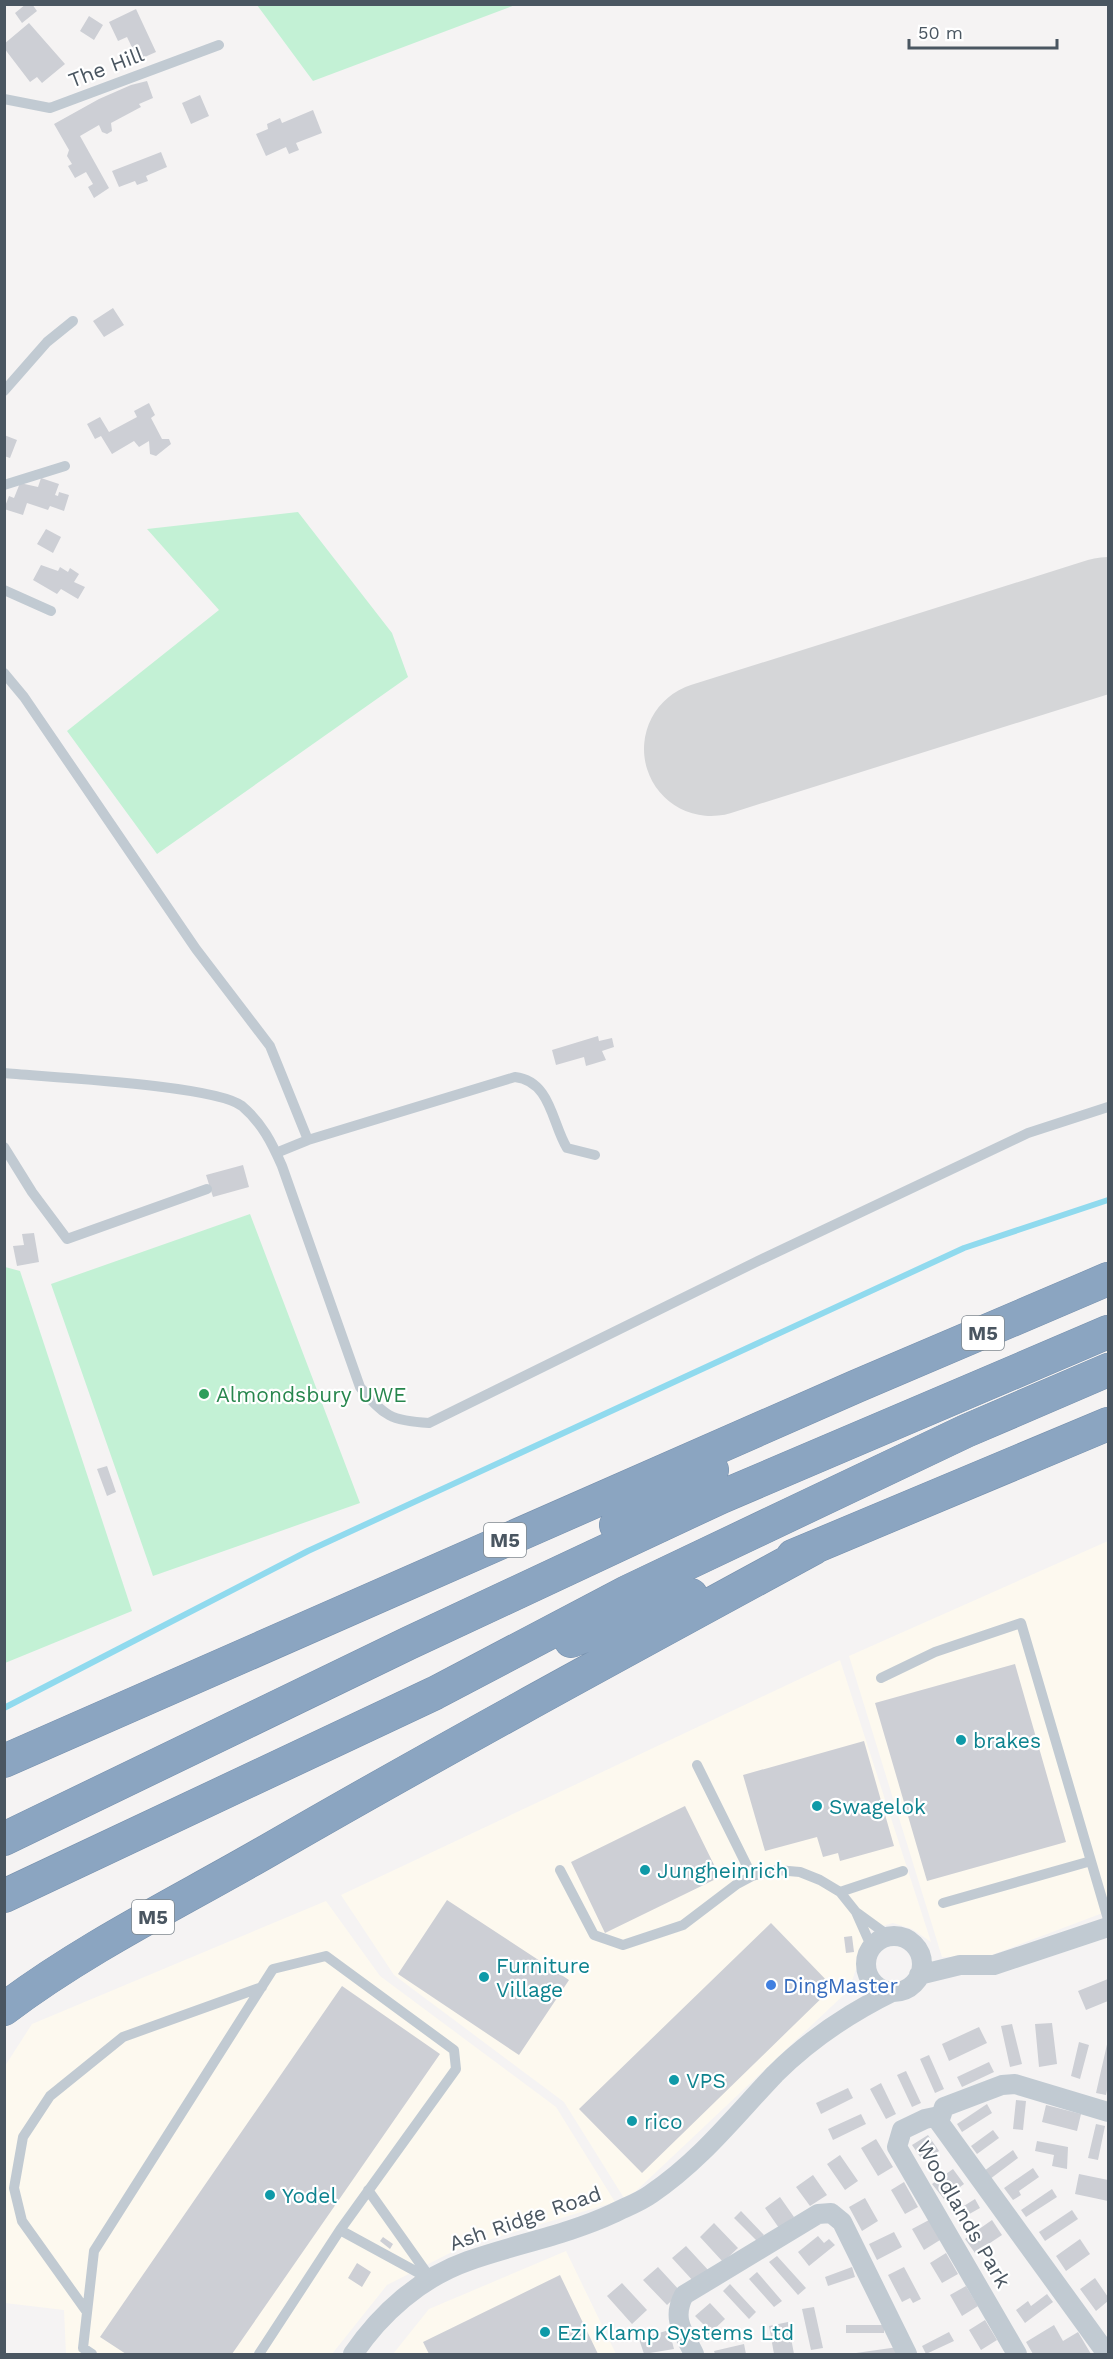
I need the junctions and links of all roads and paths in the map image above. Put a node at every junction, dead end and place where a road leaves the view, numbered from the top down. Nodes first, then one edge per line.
1 (219, 45) dead end
2 (4, 99) edge
3 (73, 321) dead end
4 (4, 391) edge
5 (66, 466) dead end
6 (4, 485) edge
7 (4, 590) edge
8 (51, 611) dead end
9 (4, 673) edge
10 (4, 1073) edge
11 (1108, 1107) edge
12 (308, 1140) junction
13 (4, 1147) edge
14 (276, 1153) junction
15 (595, 1155) dead end
16 (207, 1189) dead end
17 (1108, 1280) edge
18 (1108, 1332) edge
19 (1108, 1370) edge
20 (857, 1386) junction
21 (1108, 1424) edge
22 (814, 1548) junction
23 (409, 1644) junction
24 (881, 1678) dead end
25 (435, 1693) junction
26 (4, 1761) edge
27 (697, 1765) dead end
28 (4, 1839) edge
29 (1091, 1861) junction
30 (560, 1870) dead end
31 (903, 1871) dead end
32 (752, 1876) junction
33 (840, 1893) junction
34 (4, 1896) edge
35 (944, 1903) dead end
36 (856, 1911) junction
37 (1108, 1919) edge
38 (1108, 1927) edge
39 (889, 1936) junction
40 (872, 1948) junction
41 (920, 1966) junction
42 (873, 1982) junction
43 (262, 1987) junction
44 (894, 1991) junction
45 (4, 2009) edge
46 (851, 2012) junction
47 (1108, 2112) edge
48 (939, 2116) junction
49 (368, 2190) junction
50 (340, 2230) junction
51 (431, 2279) junction
52 (87, 2312) junction
53 (1106, 2346) edge
54 (92, 2355) edge
55 (258, 2355) edge
56 (353, 2355) edge
57 (694, 2355) edge
58 (908, 2355) edge
59 (1017, 2355) edge

1 - 2 lane, The Hill
3 - 4 lane
5 - 6 lane
7 - 8 lane
9 - 12 lane
10 - 14 lane
11 - 14 lane
12 - 14 lane
12 - 15 lane
13 - 16 lane
17 - 20 highway, M5
18 - 23 highway, M5
19 - 25 highway, M5
20 - 23 highway, M5
20 - 26 highway, M5
21 - 22 highway, M5
22 - 25 highway, M5
22 - 45 highway, M5
23 - 28 highway, M5
24 - 29 lane
25 - 34 highway, M5
27 - 32 lane
29 - 35 lane
29 - 37 lane
30 - 32 lane
31 - 33 lane
32 - 33 lane
33 - 36 lane
36 - 39 lane
36 - 40 lane
38 - 41 street
39 - 40 street
39 - 41 street
40 - 42 street
41 - 44 street
42 - 44 street
42 - 46 street, Ash Ridge Road
43 - 49 lane
43 - 52 lane
43 - 52 lane
44 - 46 street, Ash Ridge Road
46 - 51 street, Ash Ridge Road
47 - 48 street, Woodlands Park
48 - 53 street, Woodlands Park
48 - 59 street, Woodlands Park
49 - 50 lane
49 - 51 lane
50 - 51 lane
50 - 55 lane
51 - 56 street, Ash Ridge Road
52 - 54 lane
57 - 58 street

